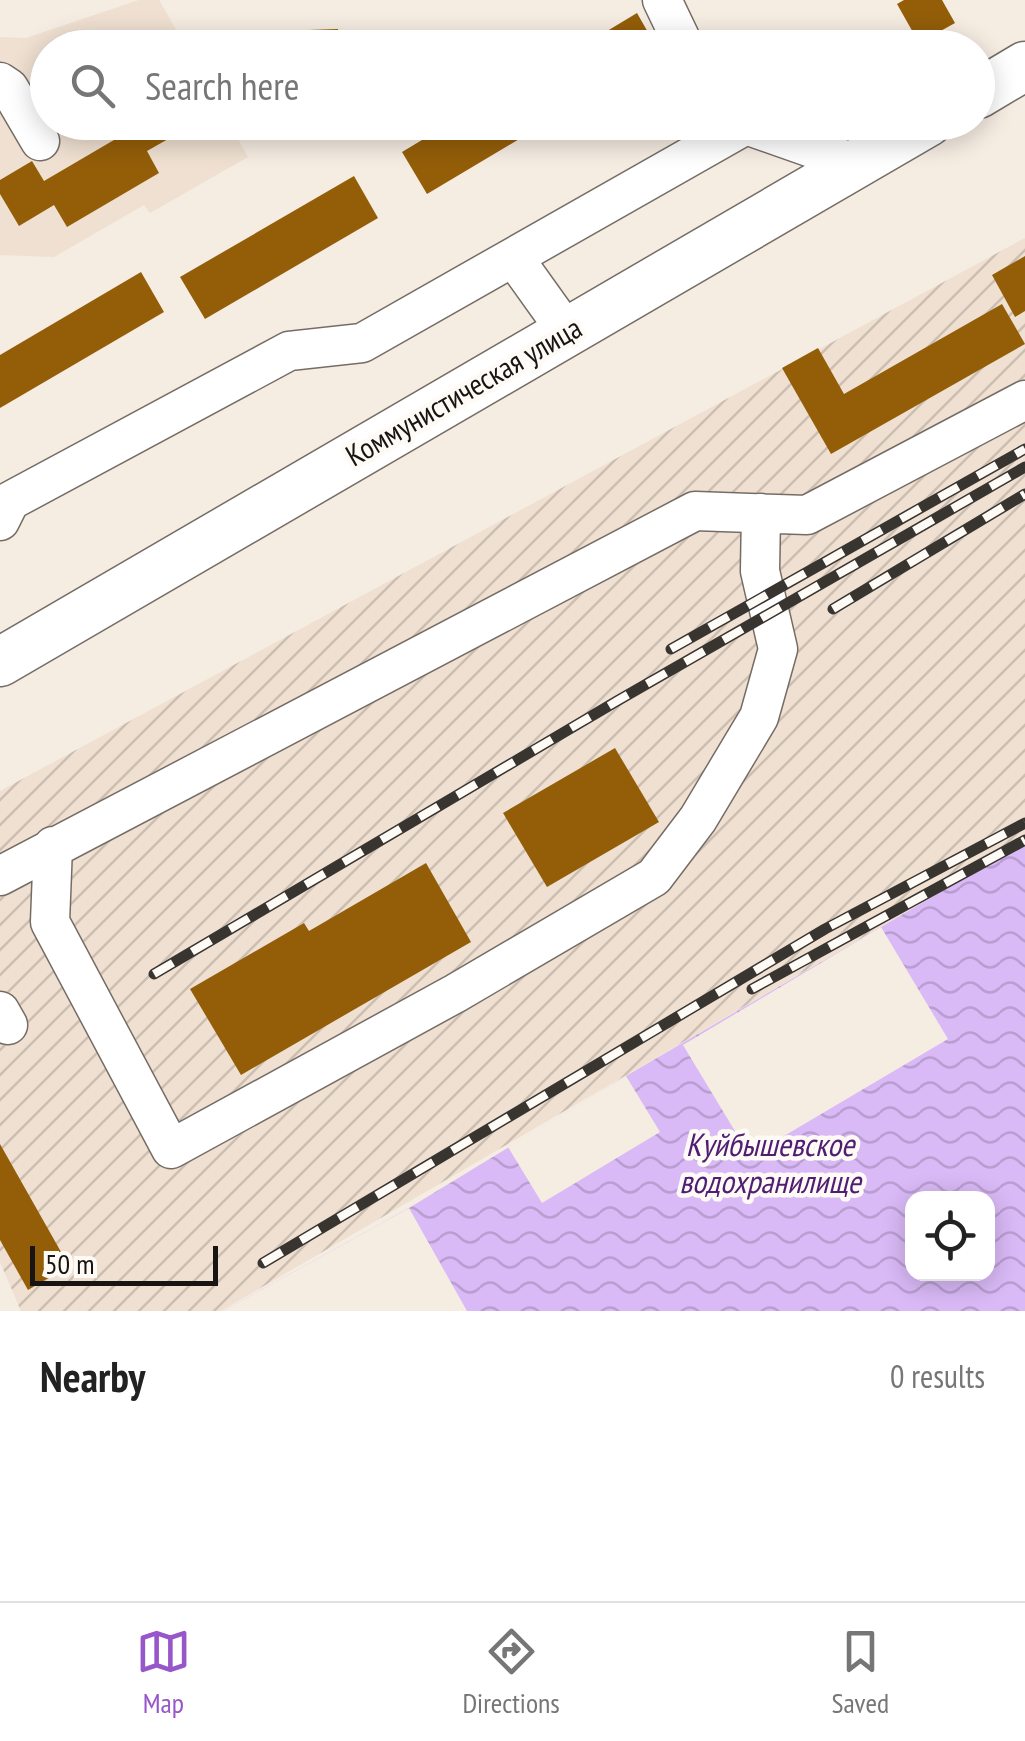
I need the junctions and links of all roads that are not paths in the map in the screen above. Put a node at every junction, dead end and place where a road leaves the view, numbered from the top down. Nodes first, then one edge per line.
1 (662, 0) edge
2 (676, 30) edge
3 (1025, 66) edge
4 (0, 82) edge
5 (995, 84) edge
6 (30, 123) edge
7 (720, 140) edge
8 (789, 140) edge
9 (898, 140) edge
10 (857, 164) junction
11 (514, 258) junction
12 (567, 332) junction
13 (1025, 400) edge
14 (3, 509) edge
15 (761, 513) junction
16 (0, 662) edge
17 (53, 846) junction
18 (0, 876) edge

1 - 2 lane
3 - 5 main road
4 - 6 lane
7 - 11 lane
8 - 10 lane
9 - 10 main road, Коммунистическая улица
10 - 12 main road, Коммунистическая улица
11 - 12 lane
11 - 14 lane
12 - 16 main road, Коммунистическая улица
13 - 15 lane
15 - 17 lane
15 - 17 lane
17 - 18 lane

